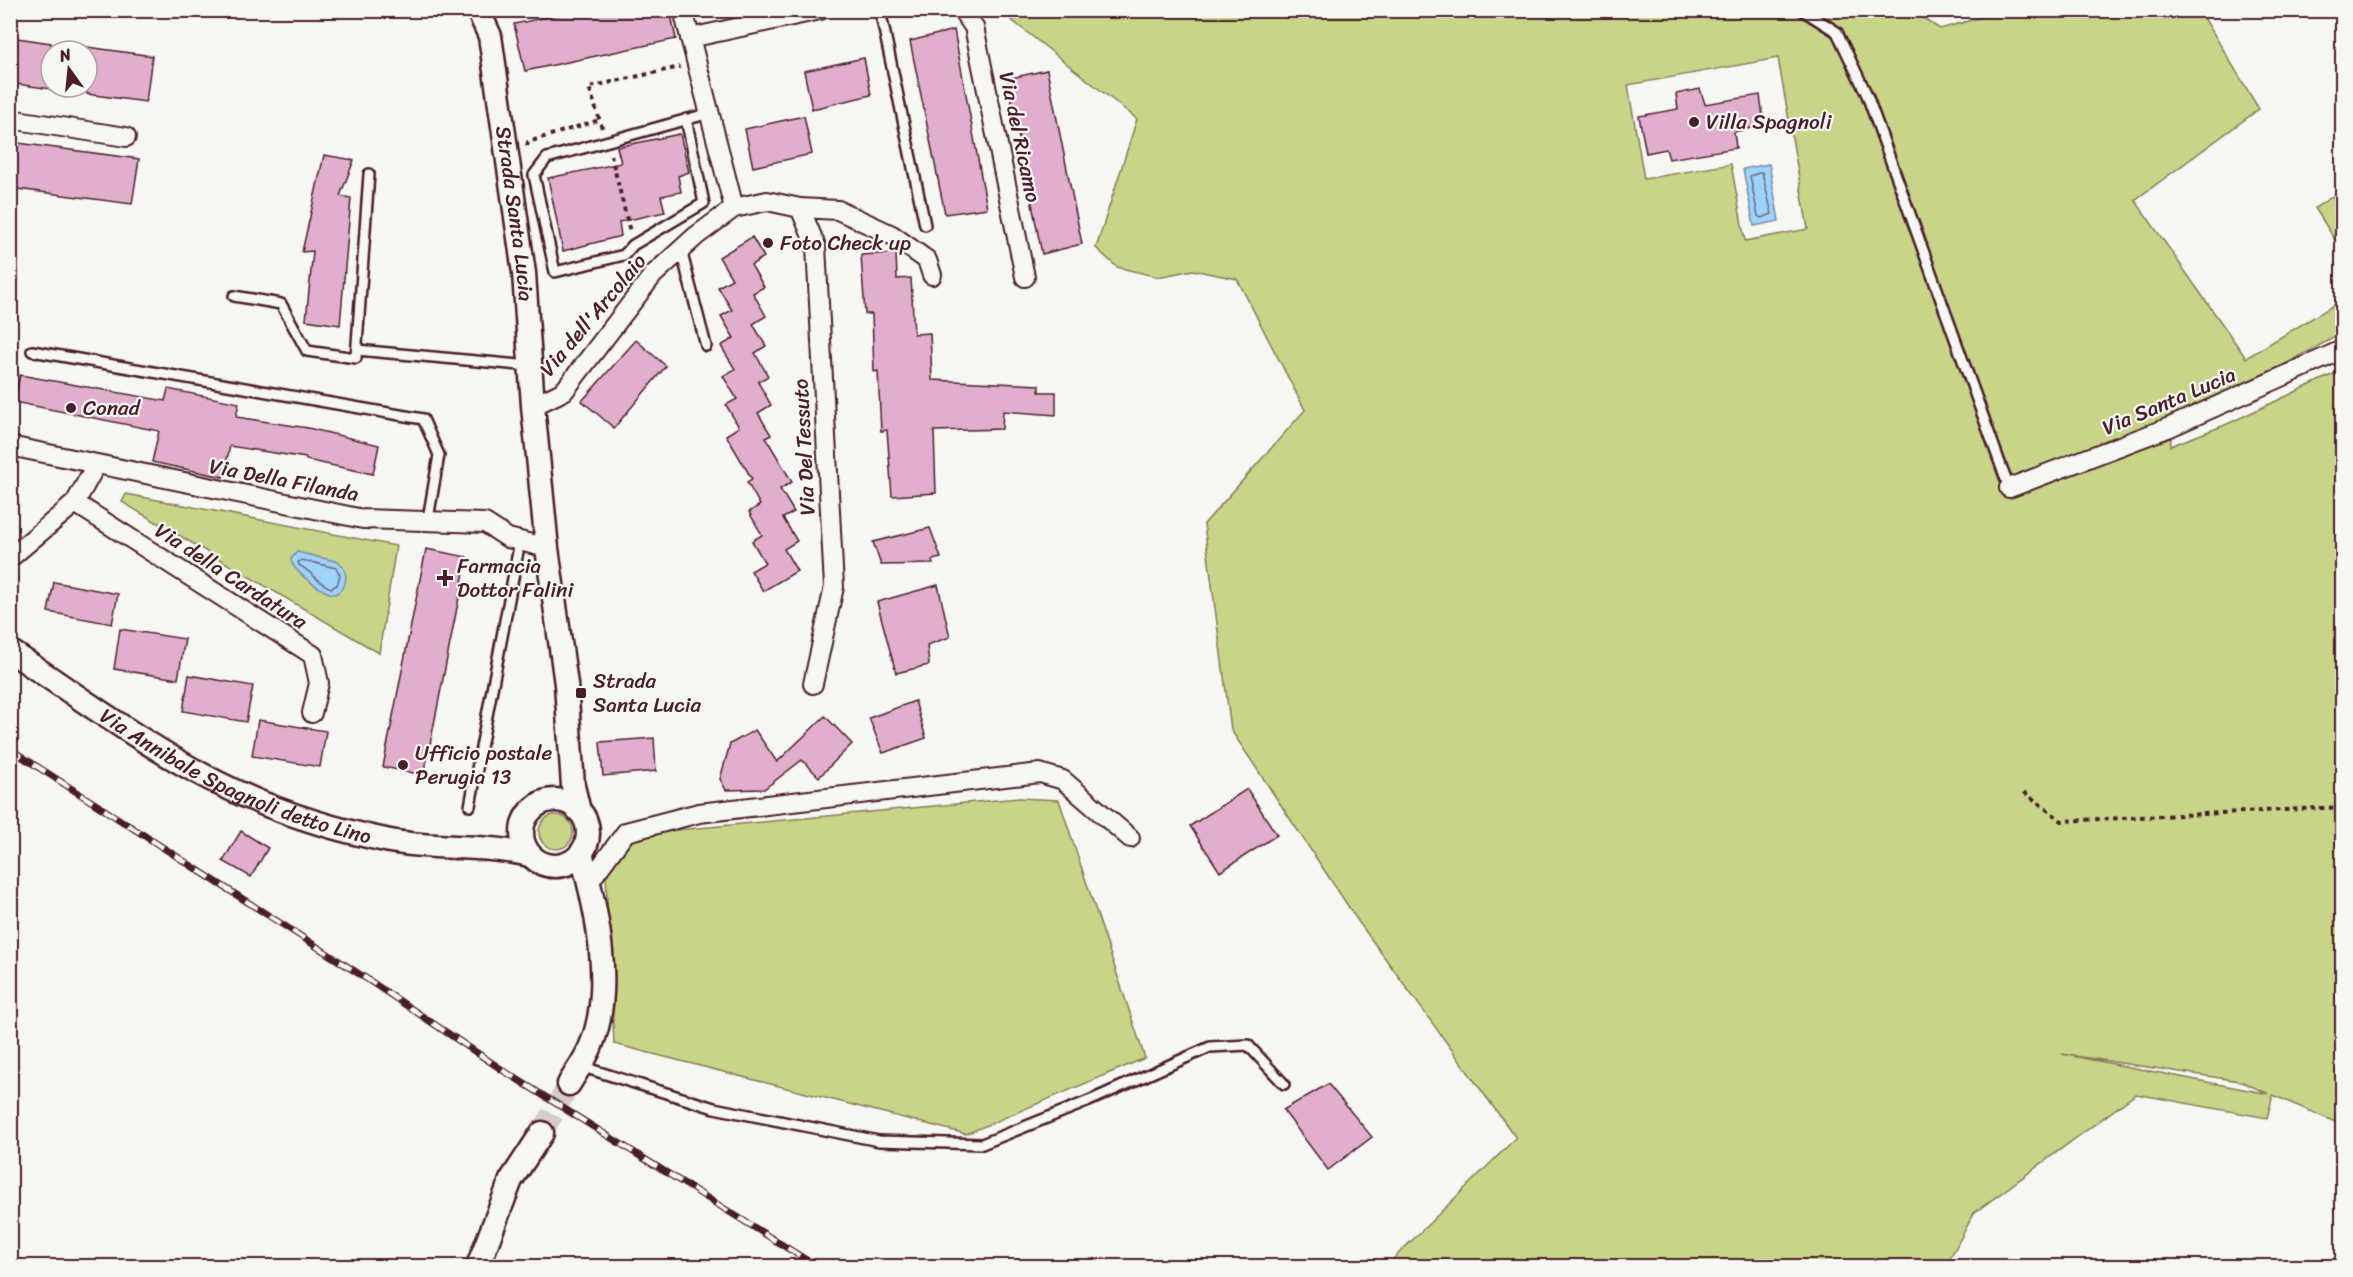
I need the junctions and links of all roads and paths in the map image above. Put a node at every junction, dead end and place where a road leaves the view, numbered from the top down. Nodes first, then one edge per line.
1 (478, 10) edge
2 (683, 10) edge
3 (820, 10) edge
4 (880, 10) edge
5 (962, 10) edge
6 (1802, 10) edge
7 (690, 38) junction
8 (697, 63) junction
9 (710, 113) junction
10 (10, 119) edge
11 (686, 119) junction
12 (126, 137) dead end
13 (608, 141) junction
14 (525, 151) dead end
15 (369, 174) dead end
16 (734, 208) junction
17 (800, 208) junction
18 (925, 225) dead end
19 (633, 245) junction
20 (681, 250) junction
21 (932, 275) dead end
22 (1025, 277) dead end
23 (234, 296) dead end
24 (706, 346) dead end
25 (357, 350) junction
26 (2343, 350) edge
27 (32, 351) dead end
28 (530, 366) junction
29 (533, 406) junction
30 (10, 446) edge
31 (96, 465) junction
32 (2009, 488) joint
33 (75, 503) junction
34 (428, 519) junction
35 (520, 542) junction
36 (547, 548) junction
37 (10, 558) edge
38 (10, 651) edge
39 (813, 684) dead end
40 (312, 712) dead end
41 (572, 744) junction
42 (2024, 792) dead end
43 (545, 801) junction
44 (470, 806) dead end
45 (2343, 807) edge
46 (579, 810) junction
47 (522, 827) junction
48 (1131, 838) dead end
49 (479, 848) junction
50 (581, 853) junction
51 (530, 855) junction
52 (590, 882) junction
53 (574, 1075) joint
54 (1284, 1084) dead end
55 (542, 1132) tunnel mouth
56 (478, 1266) edge

1 - 28 street, Strada Santa Lucia
2 - 7 street
3 - 7 street
4 - 18 lane
5 - 22 street, Via del Ricamo
6 - 32 lane
7 - 8 street
8 - 9 street
8 - 14 path
9 - 11 lane
9 - 16 street
10 - 12 street
11 - 13 lane
11 - 19 lane
13 - 19 path
13 - 19 lane
15 - 25 lane
16 - 17 street, Via dell'Arcolaio
16 - 20 street, Via dell'Arcolaio
17 - 21 street, Via dell'Arcolaio
17 - 39 street, Via Del Tessuto
20 - 24 lane
20 - 29 street, Via dell'Arcolaio
23 - 25 lane
25 - 28 lane
26 - 32 street, Via Santa Lucia
27 - 34 lane
28 - 29 street, Strada Santa Lucia
29 - 36 street, Strada Santa Lucia
30 - 31 street, Via Della Filanda
31 - 33 street
31 - 34 street, Via Della Filanda
33 - 37 street
33 - 40 street, Via della Cardatura
34 - 35 street, Via Della Filanda
35 - 36 street, Via Della Filanda
35 - 44 lane
36 - 41 street, Strada Santa Lucia
38 - 49 street, Via Annibale Spagnoli detto Lino
41 - 43 street, Strada Santa Lucia
41 - 46 street, Strada Santa Lucia
42 - 45 path
43 - 46 street
43 - 47 street
46 - 50 street
47 - 49 street, Via Annibale Spagnoli detto Lino
47 - 51 street
48 - 52 street
49 - 51 street, Via Annibale Spagnoli detto Lino
50 - 51 street
50 - 52 street
52 - 53 street
53 - 54 lane
55 - 56 street

